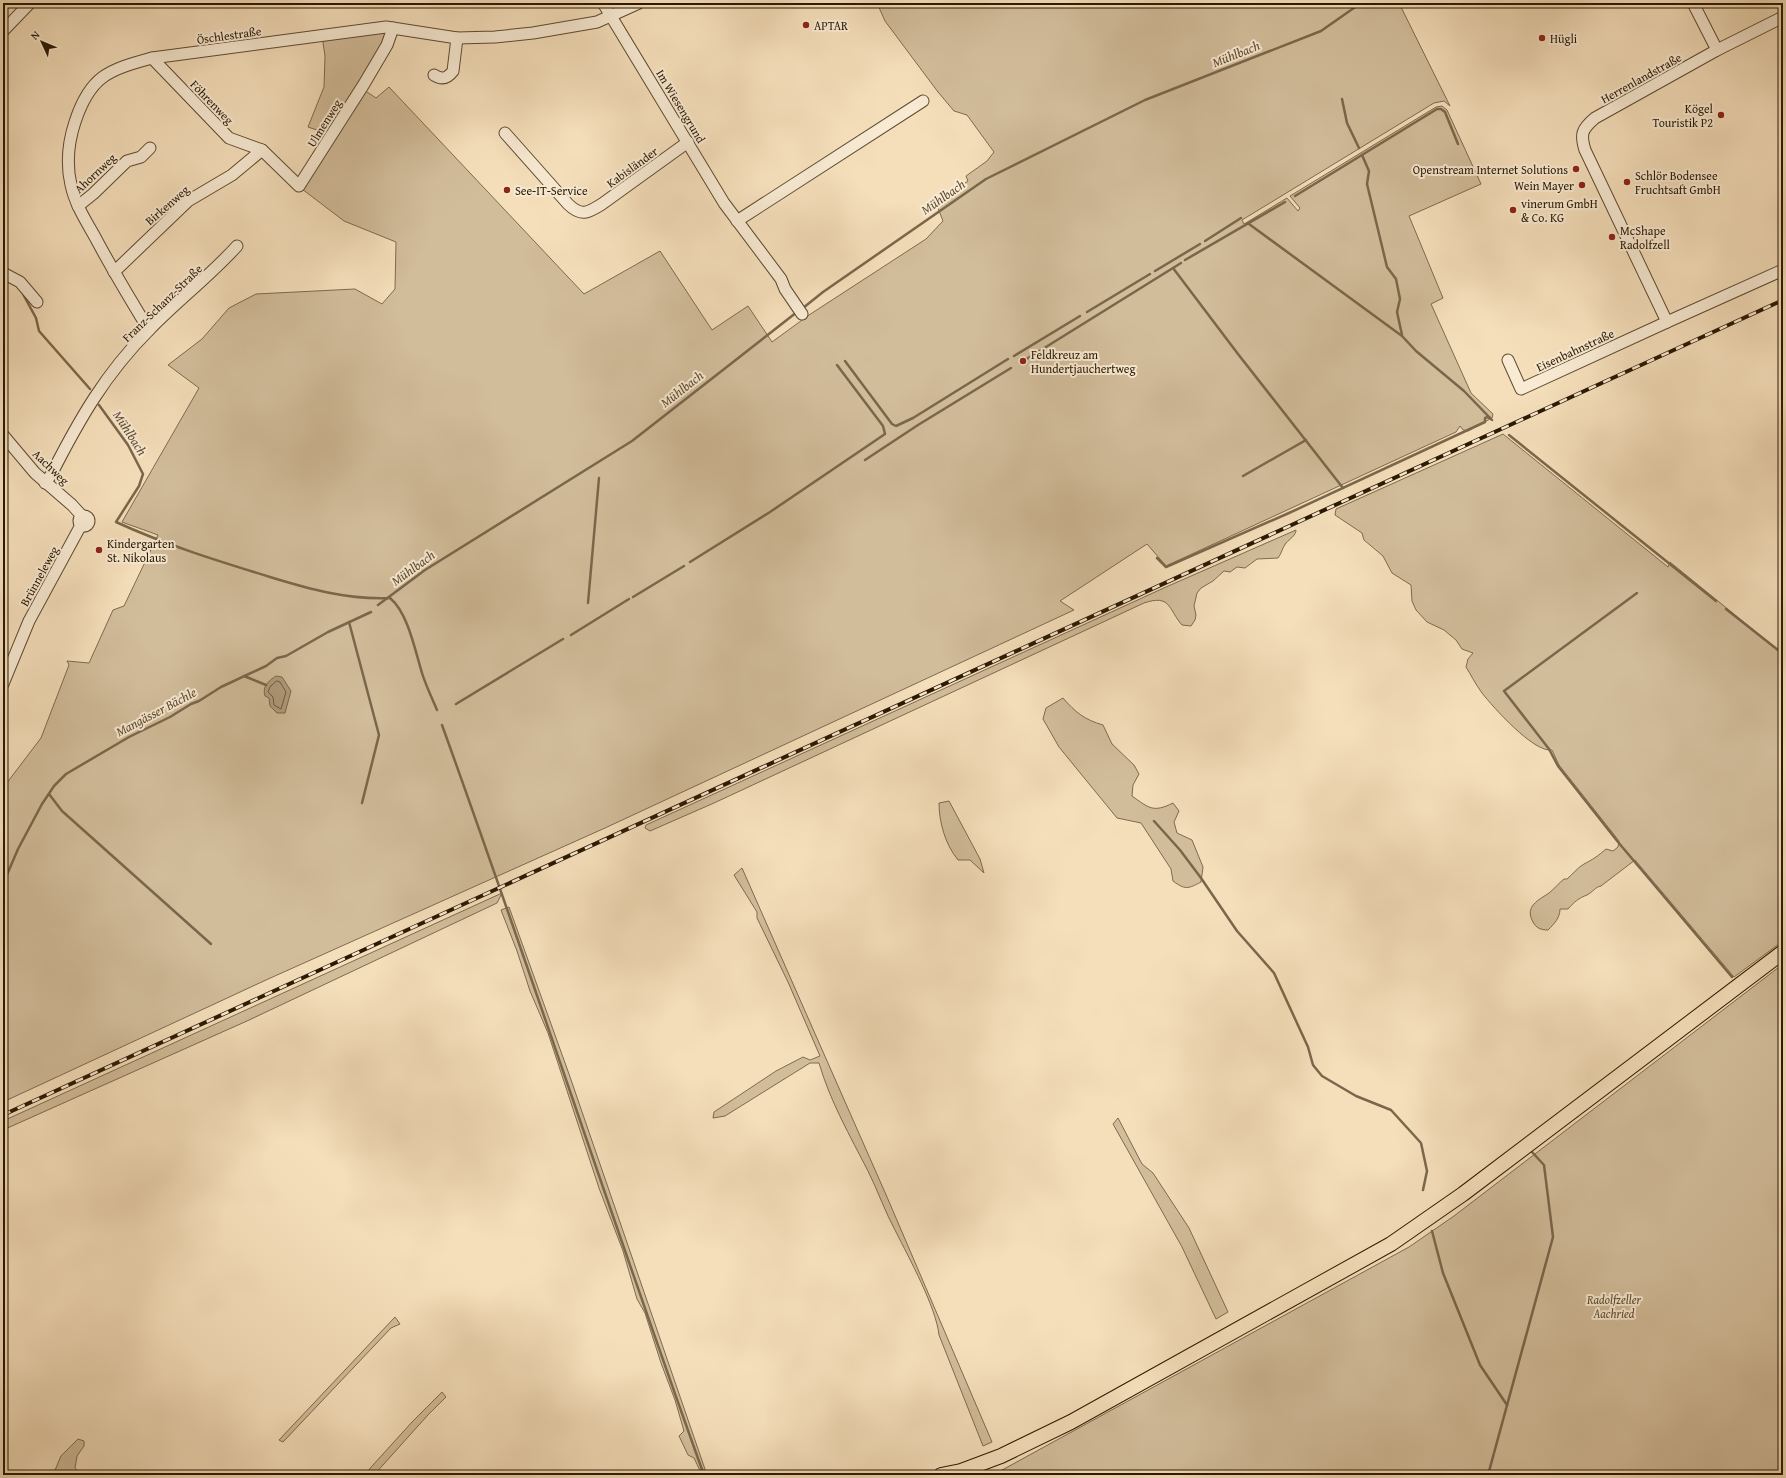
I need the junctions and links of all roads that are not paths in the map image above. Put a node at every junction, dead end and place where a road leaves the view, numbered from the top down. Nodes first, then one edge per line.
1 (30, 3) edge
2 (603, 3) edge
3 (639, 3) edge
4 (1693, 3) edge
5 (611, 16) junction
6 (1783, 17) edge
7 (393, 28) junction
8 (3, 32) edge
9 (457, 38) junction
10 (1717, 50) junction
11 (152, 58) junction
12 (434, 76) dead end
13 (923, 101) dead end
14 (505, 133) dead end
15 (688, 142) junction
16 (150, 148) dead end
17 (262, 150) junction
18 (78, 206) junction
19 (738, 221) junction
20 (237, 246) dead end
21 (1783, 270) edge
22 (114, 272) junction
23 (3, 273) edge
24 (36, 302) dead end
25 (800, 311) dead end
26 (1667, 322) junction
27 (149, 330) junction
28 (1508, 360) dead end
29 (3, 435) edge
30 (45, 483) junction
31 (81, 521) joint
32 (6, 666) edge
33 (3, 684) edge
34 (1783, 952) edge
35 (941, 1475) edge

1 - 8 street
2 - 5 street, Im Wiesengrund
3 - 5 street, Öschlestraße
4 - 10 street
5 - 9 street, Öschlestraße
5 - 15 street, Im Wiesengrund
6 - 10 street, Herrenlandstraße
7 - 9 street, Öschlestraße
7 - 11 street, Öschlestraße
7 - 17 street, Ulmenweg
9 - 12 street
10 - 26 street, Herrenlandstraße
11 - 17 street, Föhrenweg
11 - 18 street, Öschlestraße
13 - 19 street
14 - 15 street, Kabisländer
15 - 19 street, Im Wiesengrund
16 - 18 street, Ahornweg
17 - 22 street, Birkenweg
18 - 22 street, Öschlestraße
19 - 25 street, Im Wiesengrund
20 - 27 street, Franz-Schanz-Straße
21 - 26 street, Eisenbahnstraße
22 - 27 street, Öschlestraße
23 - 24 street
26 - 28 street, Eisenbahnstraße
27 - 30 street, Franz-Schanz-Straße
29 - 30 street, Aachweg
30 - 31 street, Aachweg
31 - 32 street, Brünneleweg
32 - 33 street, Brünneleweg
34 - 35 main road

